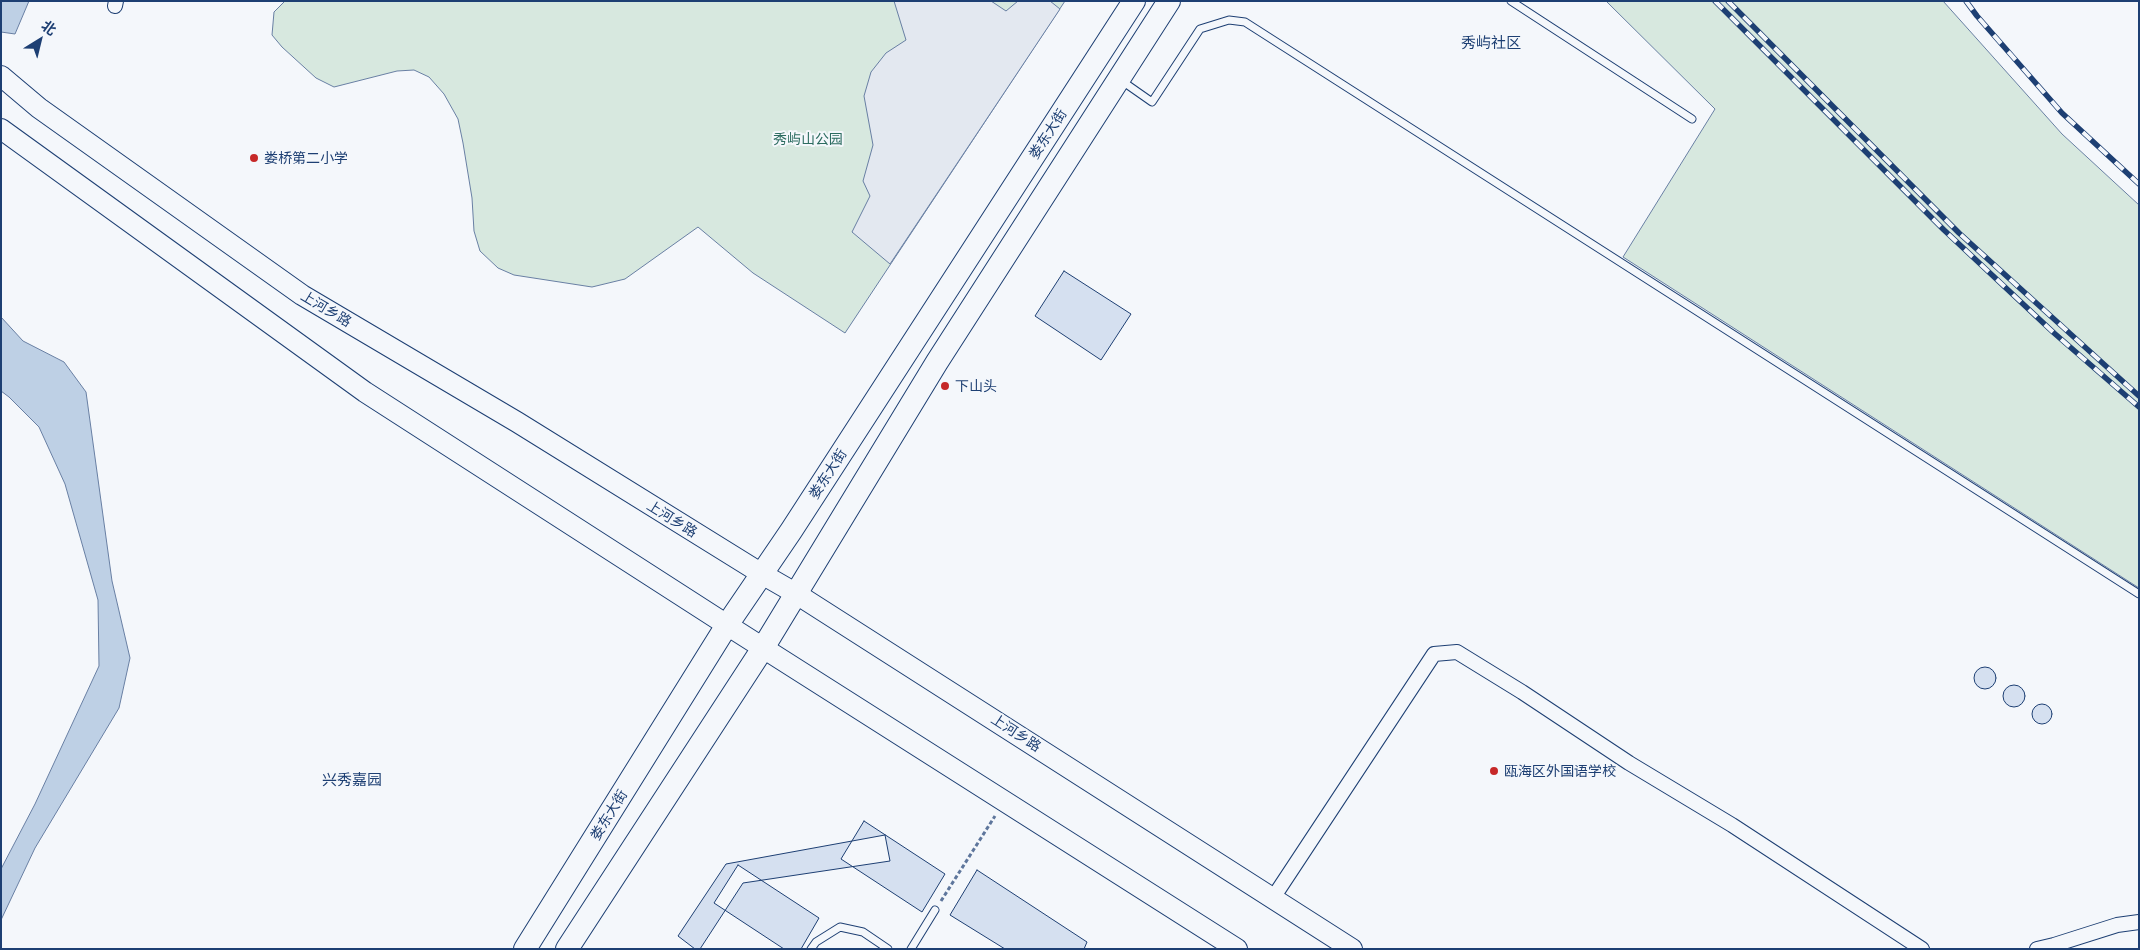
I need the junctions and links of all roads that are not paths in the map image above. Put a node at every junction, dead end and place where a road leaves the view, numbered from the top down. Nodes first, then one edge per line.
1 (1134, 1) edge
2 (1169, 1) edge
3 (1511, 1) edge
4 (1, 76) edge
5 (1119, 79) junction
6 (1692, 119) dead end
7 (1, 129) edge
8 (762, 574) junction
9 (795, 592) junction
10 (2139, 594) edge
11 (727, 625) junction
12 (763, 648) junction
13 (1273, 898) junction
14 (935, 910) road end
15 (2139, 922) edge
16 (914, 948) edge
17 (525, 949) edge
18 (567, 949) edge
19 (811, 949) edge
20 (888, 949) edge
21 (1237, 949) edge
22 (1352, 949) edge
23 (1922, 949) edge
24 (2038, 949) edge

1 - 8 main road, 娄东大街
2 - 5 main road
3 - 6 lane
4 - 8 main road, 上河乡路
5 - 9 main road
5 - 10 lane
7 - 11 main road
8 - 9 main road, 上河乡路
8 - 11 main road, 娄东大街
9 - 12 main road
9 - 13 main road, 上河乡路
11 - 12 main road
11 - 17 main road, 娄东大街
12 - 18 main road
12 - 21 main road
13 - 22 main road, 上河乡路
13 - 23 street
14 - 16 lane
15 - 24 street
19 - 20 lane

